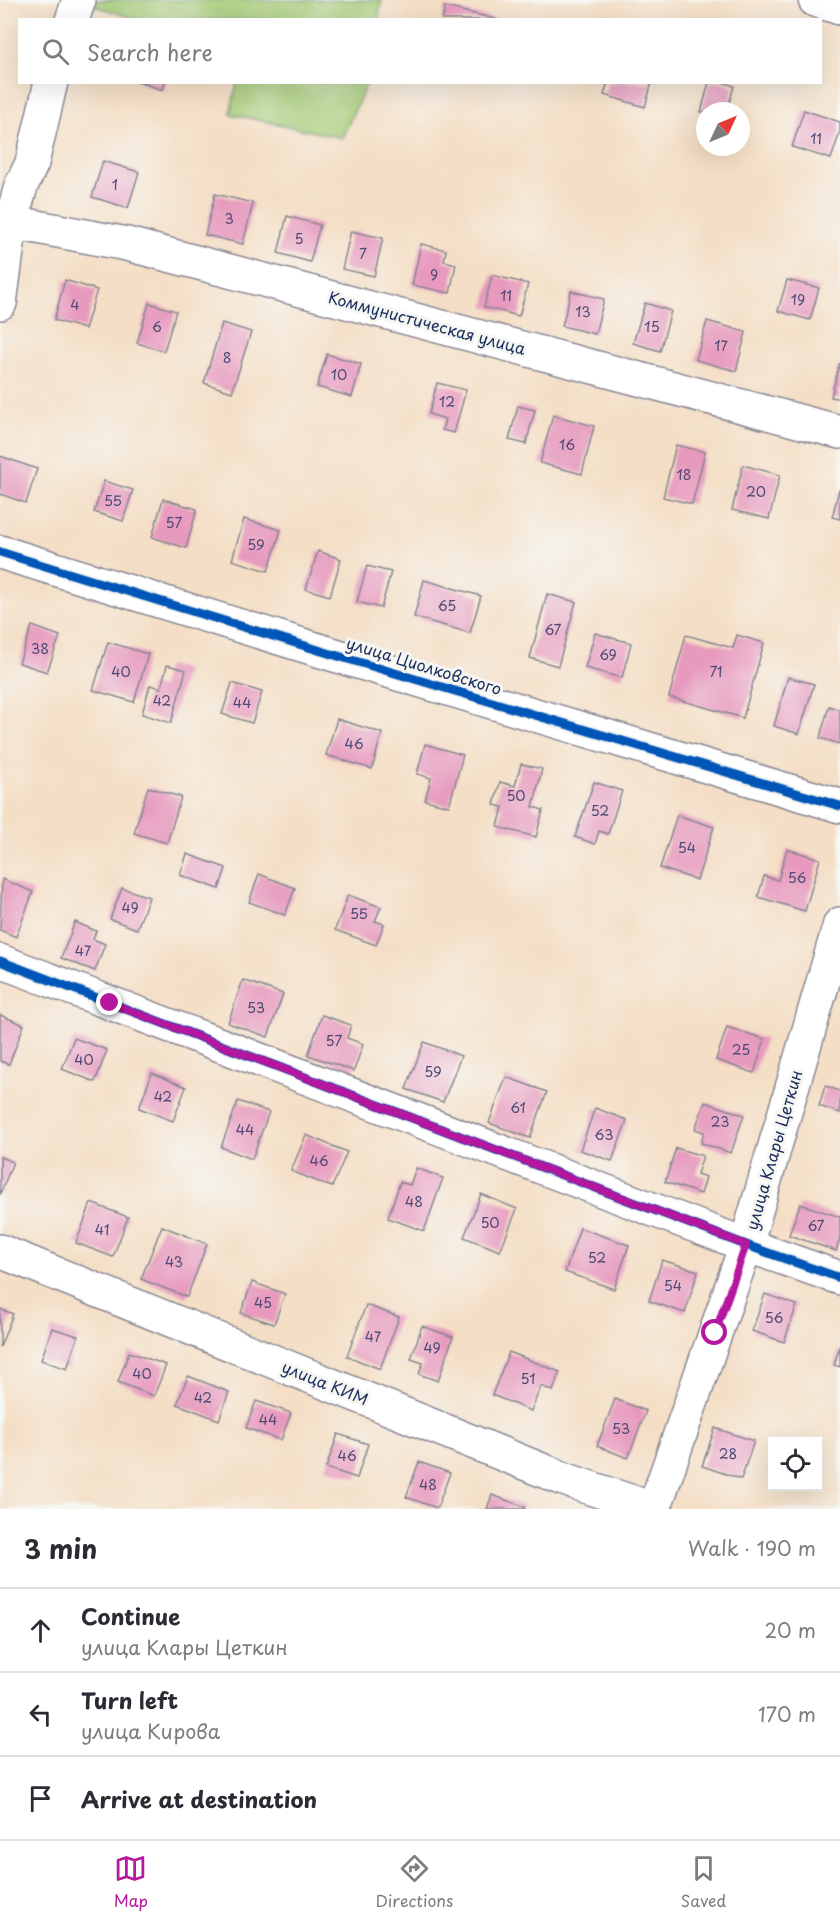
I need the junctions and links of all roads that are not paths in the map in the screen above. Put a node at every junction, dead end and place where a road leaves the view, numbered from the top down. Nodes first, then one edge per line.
1 (79, 0) edge
2 (815, 0) edge
3 (840, 8) edge
4 (73, 18) edge
5 (51, 84) edge
6 (11, 181) edge
7 (11, 222) junction
8 (0, 303) edge
9 (840, 432) edge
10 (0, 552) edge
11 (840, 806) edge
12 (840, 924) edge
13 (0, 961) edge
14 (746, 1245) junction
15 (0, 1251) edge
16 (840, 1278) edge
17 (654, 1509) edge

1 - 4 street
2 - 3 street
5 - 6 street
6 - 7 street
7 - 8 street
7 - 9 street, Коммунистическая улица
10 - 11 street, улица Циолковского
12 - 14 street, улица Клары Цеткин
13 - 14 street
14 - 16 street
14 - 17 street, улица Клары Цеткин
15 - 17 street, улица КИМ

